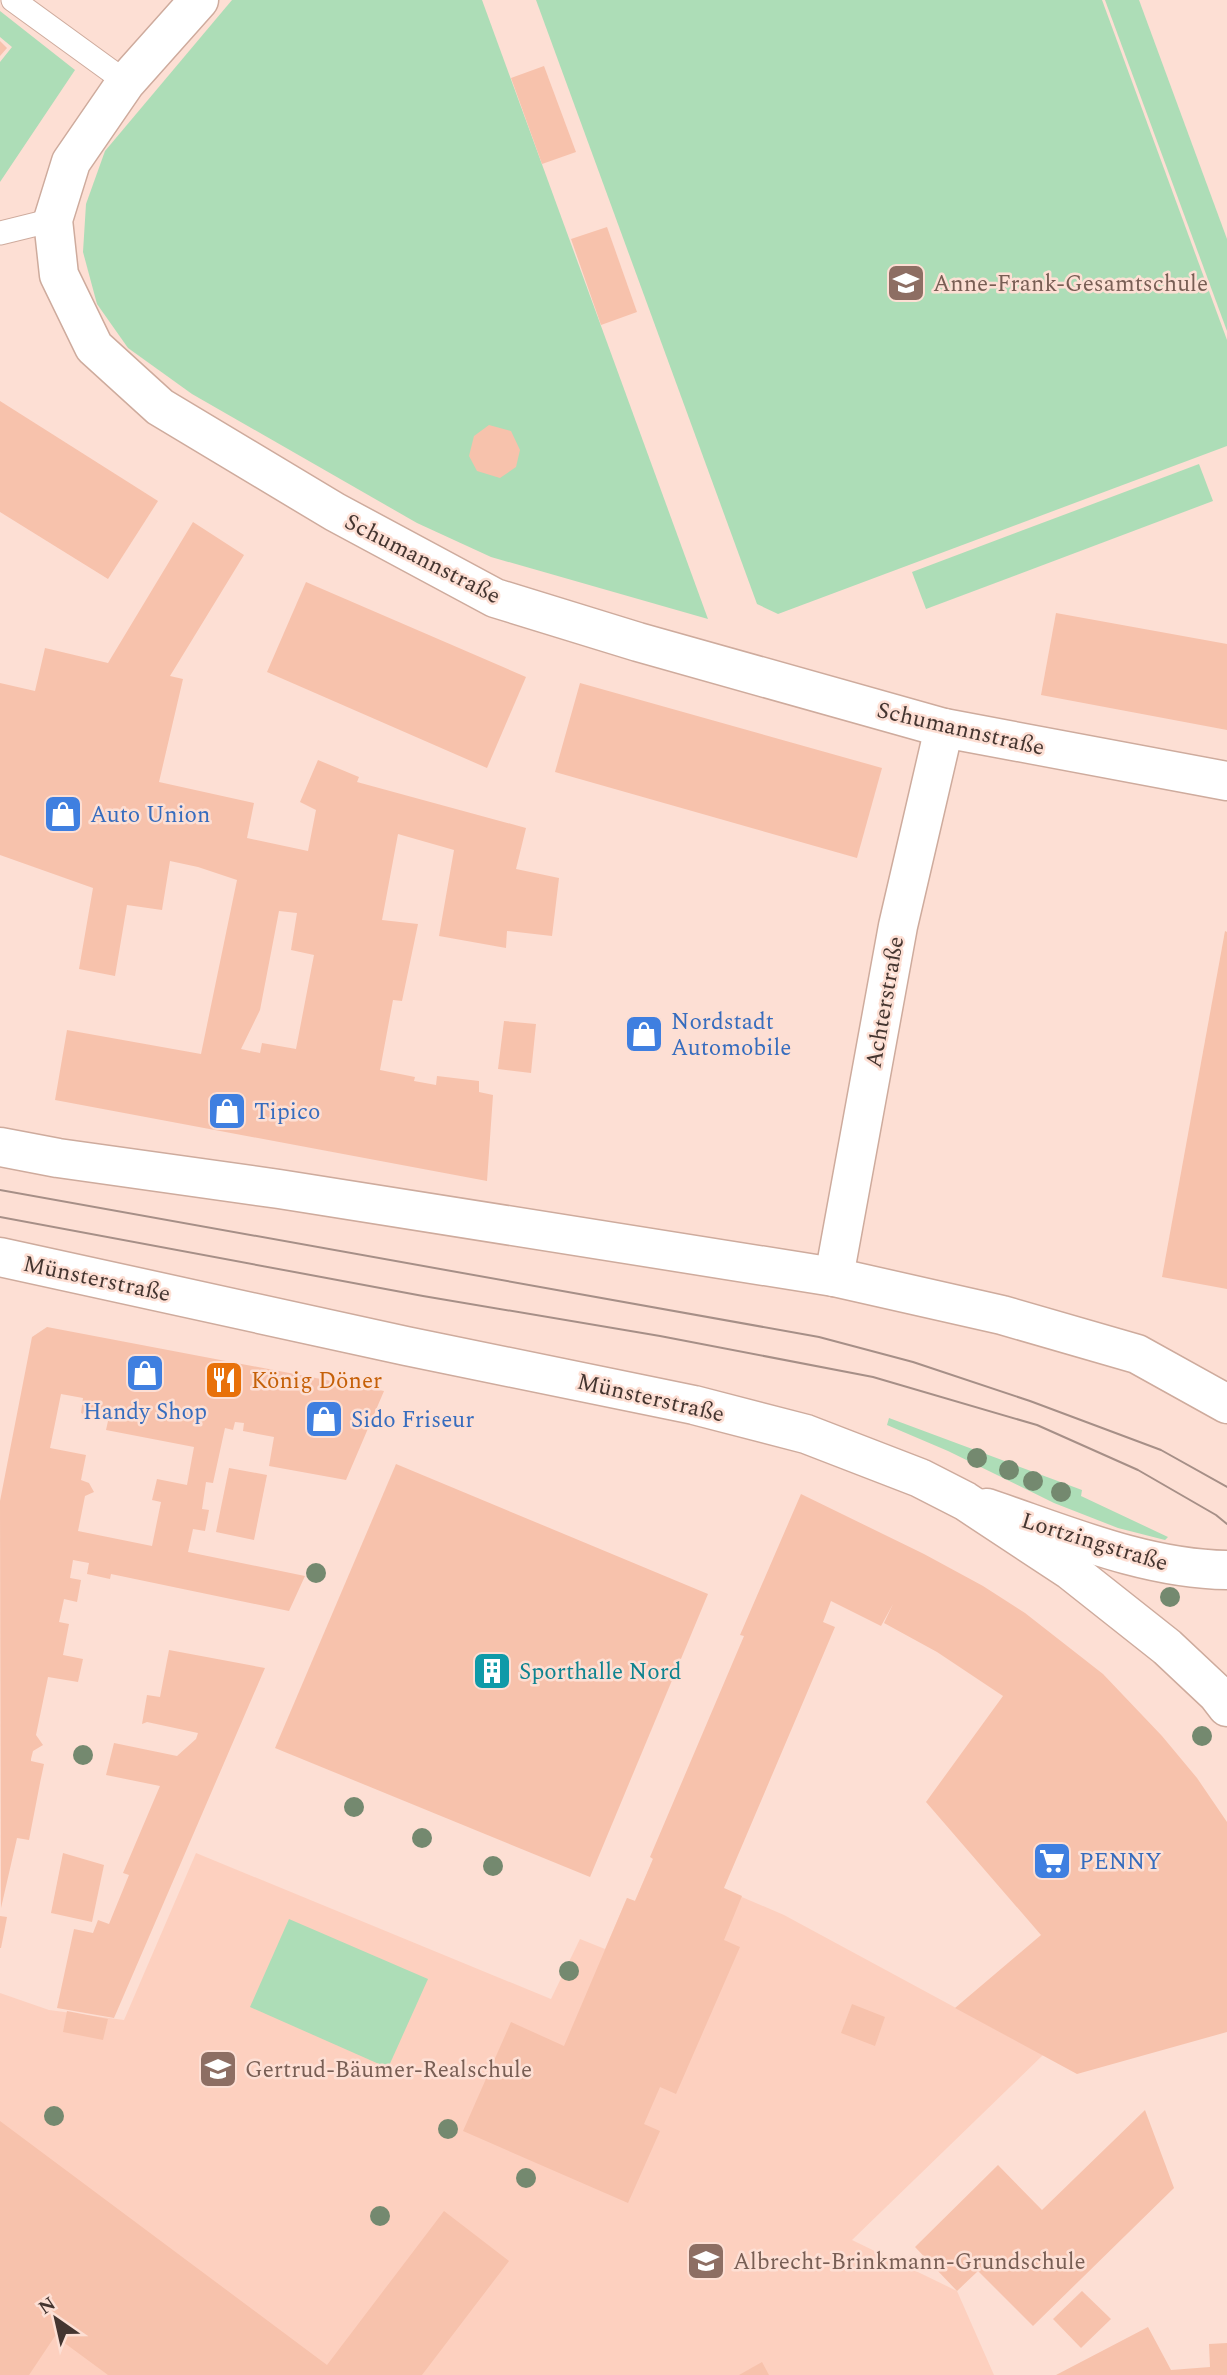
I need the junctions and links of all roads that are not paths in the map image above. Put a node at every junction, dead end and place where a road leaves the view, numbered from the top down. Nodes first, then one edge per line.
1 (13, 0) edge
2 (199, 0) edge
3 (126, 82) junction
4 (53, 220) junction
5 (0, 233) edge
6 (944, 728) junction
7 (1227, 781) edge
8 (0, 1147) edge
9 (0, 1257) edge
10 (834, 1277) junction
11 (1227, 1404) edge
12 (965, 1501) junction
13 (1227, 1570) edge
14 (1227, 1707) edge

1 - 3 lane
2 - 3 main road, Schumannstraße
3 - 4 main road, Schumannstraße
4 - 5 lane
4 - 6 main road, Schumannstraße
6 - 7 main road, Schumannstraße
6 - 10 main road, Achterstraße
8 - 10 main road
9 - 12 main road, Münsterstraße
10 - 11 main road
12 - 13 main road, Lortzingstraße
12 - 14 main road, Münsterstraße

